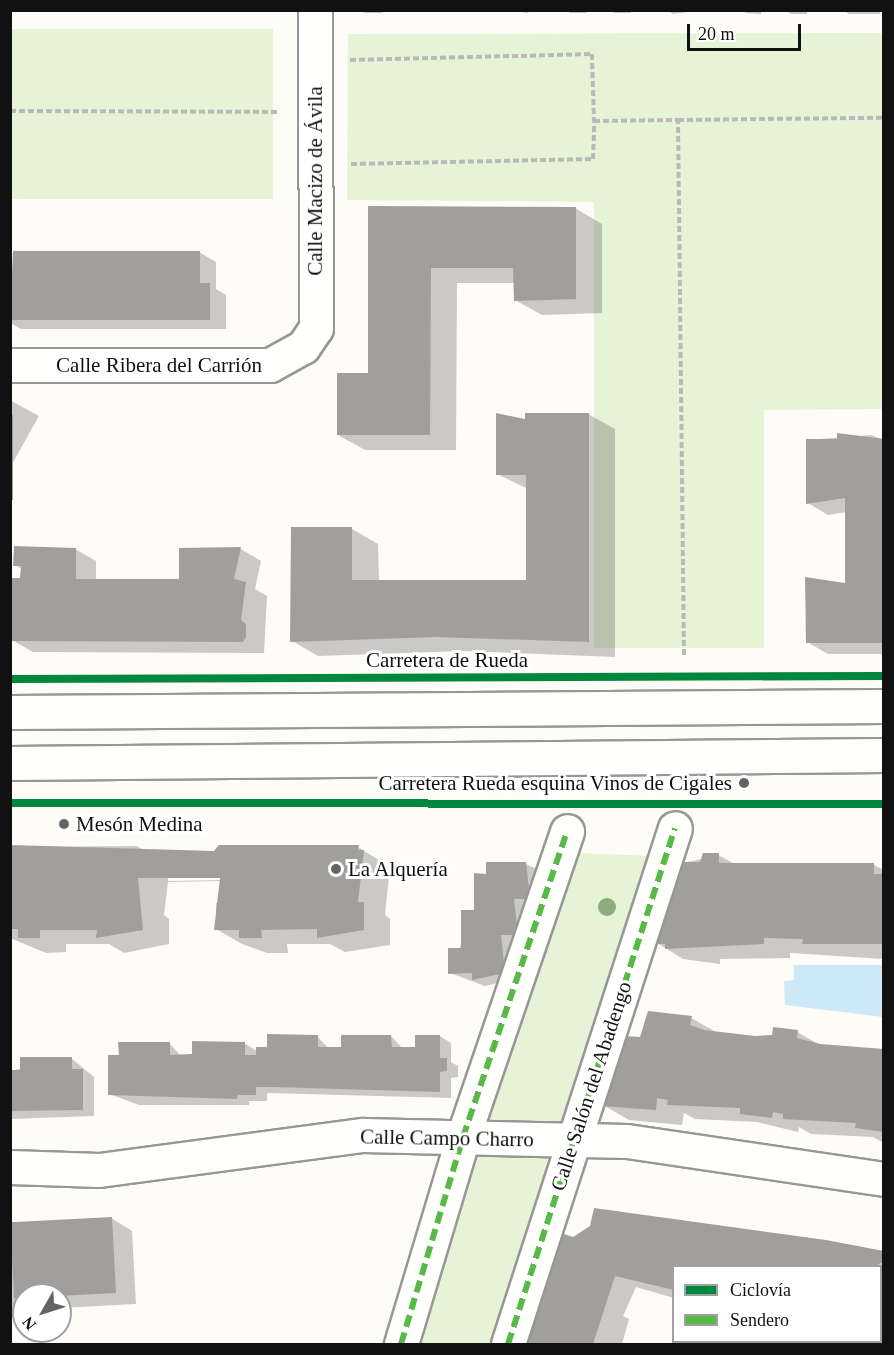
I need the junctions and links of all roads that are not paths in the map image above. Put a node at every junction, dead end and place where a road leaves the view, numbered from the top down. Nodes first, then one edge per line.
1 (315, 10) edge
2 (303, 347) joint
3 (10, 365) edge
4 (884, 706) edge
5 (10, 712) edge
6 (884, 755) edge
7 (10, 763) edge
8 (675, 828) dead end
9 (567, 831) dead end
10 (463, 1137) junction
11 (574, 1139) junction
12 (10, 1167) edge
13 (884, 1179) edge
14 (401, 1344) edge
15 (508, 1344) edge

1 - 2 street, Calle Macizo de Ávila
2 - 3 street, Calle Ribera del Carrión
4 - 5 street
6 - 7 street
8 - 11 street, Calle Salón del Abadengo
9 - 10 street
10 - 11 street, Calle Campo Charro
10 - 12 street, Calle Campo Charro
10 - 14 street
11 - 13 street, Calle Campo Charro
11 - 15 street, Calle Salón del Abadengo

